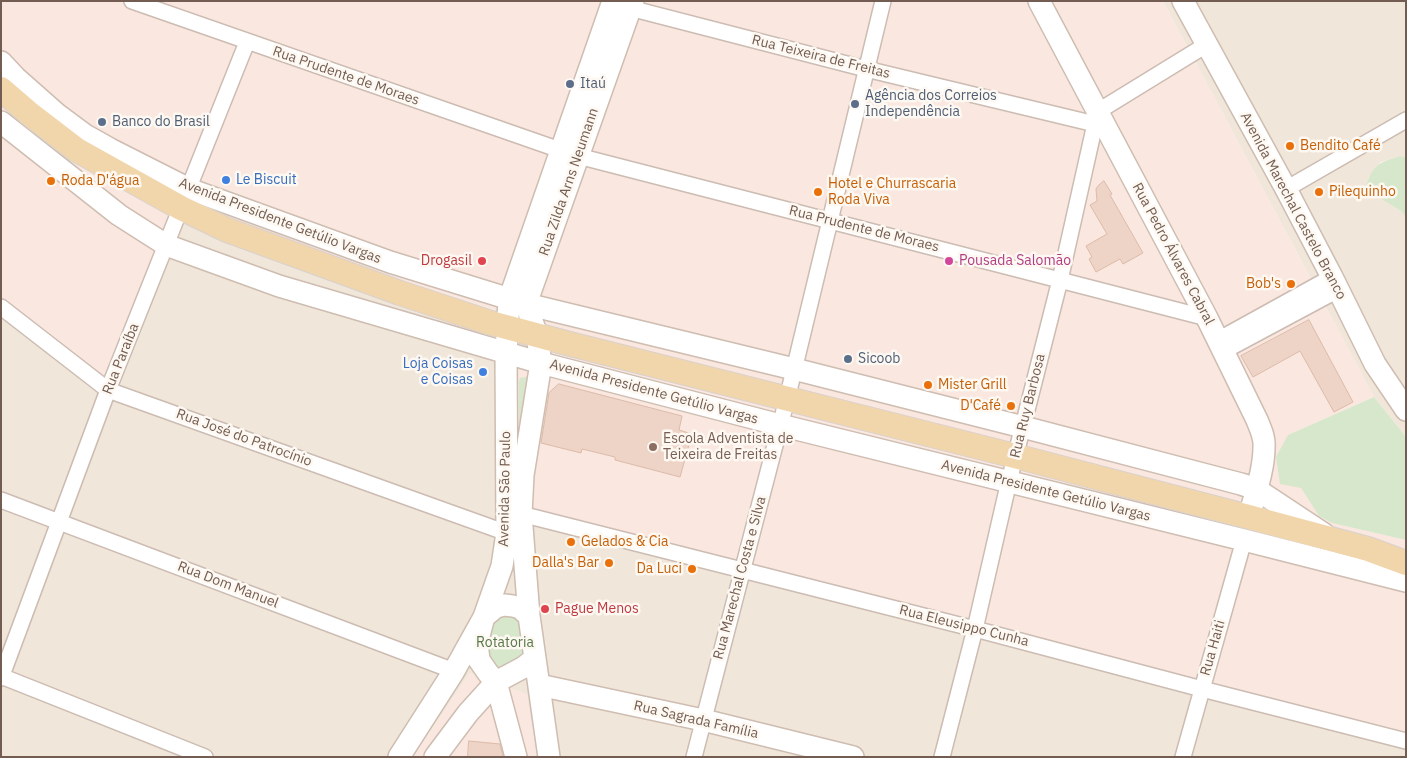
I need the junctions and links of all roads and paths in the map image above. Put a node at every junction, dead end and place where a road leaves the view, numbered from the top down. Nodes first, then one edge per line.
1 (132, 1) edge
2 (883, 1) edge
3 (1039, 1) edge
4 (1182, 1) edge
5 (619, 3) edge
6 (247, 42) junction
7 (1206, 45) junction
8 (1, 62) edge
9 (866, 69) junction
10 (1, 89) edge
11 (1096, 118) junction
12 (1406, 120) edge
13 (1, 122) edge
14 (569, 153) junction
15 (1286, 189) junction
16 (185, 199) junction
17 (830, 220) junction
18 (166, 246) junction
19 (1060, 280) junction
20 (1335, 284) junction
21 (517, 302) junction
22 (1, 308) edge
23 (1207, 318) junction
24 (508, 328) junction
25 (537, 335) junction
26 (1221, 346) junction
27 (506, 353) junction
28 (541, 363) junction
29 (794, 369) junction
30 (108, 390) junction
31 (787, 399) junction
32 (1406, 410) edge
33 (780, 425) junction
34 (1023, 427) junction
35 (1015, 456) junction
36 (1009, 481) junction
37 (1256, 489) junction
38 (1, 500) edge
39 (521, 514) junction
40 (1249, 517) junction
41 (59, 521) junction
42 (507, 532) junction
43 (1244, 540) junction
44 (1333, 540) junction
45 (1368, 549) junction
46 (1284, 550) junction
47 (1406, 552) edge
48 (1406, 563) edge
49 (742, 571) junction
50 (1406, 581) edge
51 (528, 616) junction
52 (484, 617) junction
53 (975, 628) junction
54 (534, 659) junction
55 (454, 671) junction
56 (1, 677) edge
57 (496, 682) junction
58 (539, 685) junction
59 (1202, 689) junction
60 (703, 720) junction
61 (1406, 741) edge
62 (205, 757) edge
63 (399, 757) edge
64 (435, 757) edge
65 (516, 757) edge
66 (549, 757) edge
67 (694, 757) edge
68 (853, 757) edge
69 (942, 757) edge
70 (1183, 757) edge

1 - 6 street, Rua Prudente de Moraes
2 - 9 street
3 - 11 street, Rua Pedro Álvares Cabral
4 - 7 street, Avenida Marechal Castelo Branco
5 - 9 street, Rua Teixeira de Freitas
5 - 14 street, Rua Zilda Arns Neumann
6 - 14 street, Rua Prudente de Moraes
6 - 16 street, Rua Paraíba
7 - 11 street
7 - 15 street, Avenida Marechal Castelo Branco
8 - 16 street, Avenida Presidente Getúlio Vargas
9 - 11 street, Rua Teixeira de Freitas
9 - 17 street
10 - 16 main road, Avenida Presidente Getúlio Vargas
11 - 19 street, Rua Ruy Barbosa
11 - 23 street, Rua Pedro Álvares Cabral
12 - 15 street
13 - 18 street, Avenida Presidente Getúlio Vargas
14 - 17 street, Rua Prudente de Moraes
14 - 21 street, Rua Zilda Arns Neumann
15 - 20 street, Avenida Marechal Castelo Branco
16 - 18 street, Rua Paraíba
16 - 21 street, Avenida Presidente Getúlio Vargas
16 - 24 main road, Avenida Presidente Getúlio Vargas
17 - 19 street, Rua Prudente de Moraes
17 - 29 street
18 - 27 street, Avenida Presidente Getúlio Vargas
18 - 30 street, Rua Paraíba
19 - 23 street, Rua Prudente de Moraes
19 - 34 street, Rua Ruy Barbosa
20 - 26 street
20 - 32 street, Avenida Marechal Castelo Branco
21 - 24 street, Rua Zilda Arns Neumann
21 - 25 street
21 - 29 street, Avenida Presidente Getúlio Vargas
22 - 30 street, Rua José do Patrocínio
23 - 26 street, Rua Pedro Álvares Cabral
24 - 25 main road, Avenida Presidente Getúlio Vargas
24 - 27 street, Avenida São Paulo
25 - 28 street, Avenida São Paulo
25 - 31 main road, Avenida Presidente Getúlio Vargas
26 - 37 street, Rua Pedro Álvares Cabral
27 - 28 street, Avenida Presidente Getúlio Vargas
27 - 42 street, Avenida São Paulo
28 - 33 street, Avenida Presidente Getúlio Vargas
28 - 39 street, Avenida São Paulo
29 - 31 street, Rua Marechal Costa e Silva
29 - 34 street, Avenida Presidente Getúlio Vargas
30 - 41 street, Rua Paraíba
30 - 42 street, Rua José do Patrocínio
31 - 33 street, Rua Marechal Costa e Silva
31 - 35 main road, Avenida Presidente Getúlio Vargas
33 - 36 street, Avenida Presidente Getúlio Vargas
33 - 49 street, Rua Marechal Costa e Silva
34 - 35 street, Rua Ruy Barbosa
34 - 37 street, Avenida Presidente Getúlio Vargas
35 - 36 street, Rua Ruy Barbosa
35 - 40 main road, Avenida Presidente Getúlio Vargas
36 - 43 street, Avenida Presidente Getúlio Vargas
36 - 53 street, Rua Ruy Barbosa
37 - 40 street, Rua Pedro Álvares Cabral
37 - 44 street, Avenida Presidente Getúlio Vargas
38 - 41 street, Rua Dom Manuel
39 - 49 street, Rua Eleusippo Cunha
39 - 51 street, Avenida São Paulo
40 - 44 main road, Avenida Presidente Getúlio Vargas
41 - 55 street, Rua Dom Manuel
41 - 56 street, Rua Paraíba
42 - 52 street, Avenida São Paulo
43 - 46 street, Avenida Presidente Getúlio Vargas
43 - 59 street, Rua Haiti
44 - 45 main road, Avenida Presidente Getúlio Vargas
44 - 46 street
45 - 47 main road, Avenida Presidente Getúlio Vargas
45 - 48 main road, Avenida Presidente Getúlio Vargas
46 - 50 street, Avenida Presidente Getúlio Vargas
49 - 53 street, Rua Eleusippo Cunha
49 - 60 street, Rua Marechal Costa e Silva
51 - 52 street
51 - 54 street, Avenida São Paulo
52 - 55 street
52 - 57 street, Avenida São Paulo
53 - 59 street, Rua Eleusippo Cunha
53 - 69 street, Rua Ruy Barbosa
54 - 57 street
54 - 58 street, Avenida São Paulo
55 - 63 street
56 - 62 street
57 - 64 street
57 - 65 street, Avenida São Paulo
58 - 60 street, Rua Sagrada Família
58 - 66 street, Avenida São Paulo
59 - 61 street, Rua Eleusippo Cunha
59 - 70 street, Rua Haiti
60 - 67 street, Rua Marechal Costa e Silva
60 - 68 street, Rua Sagrada Família

